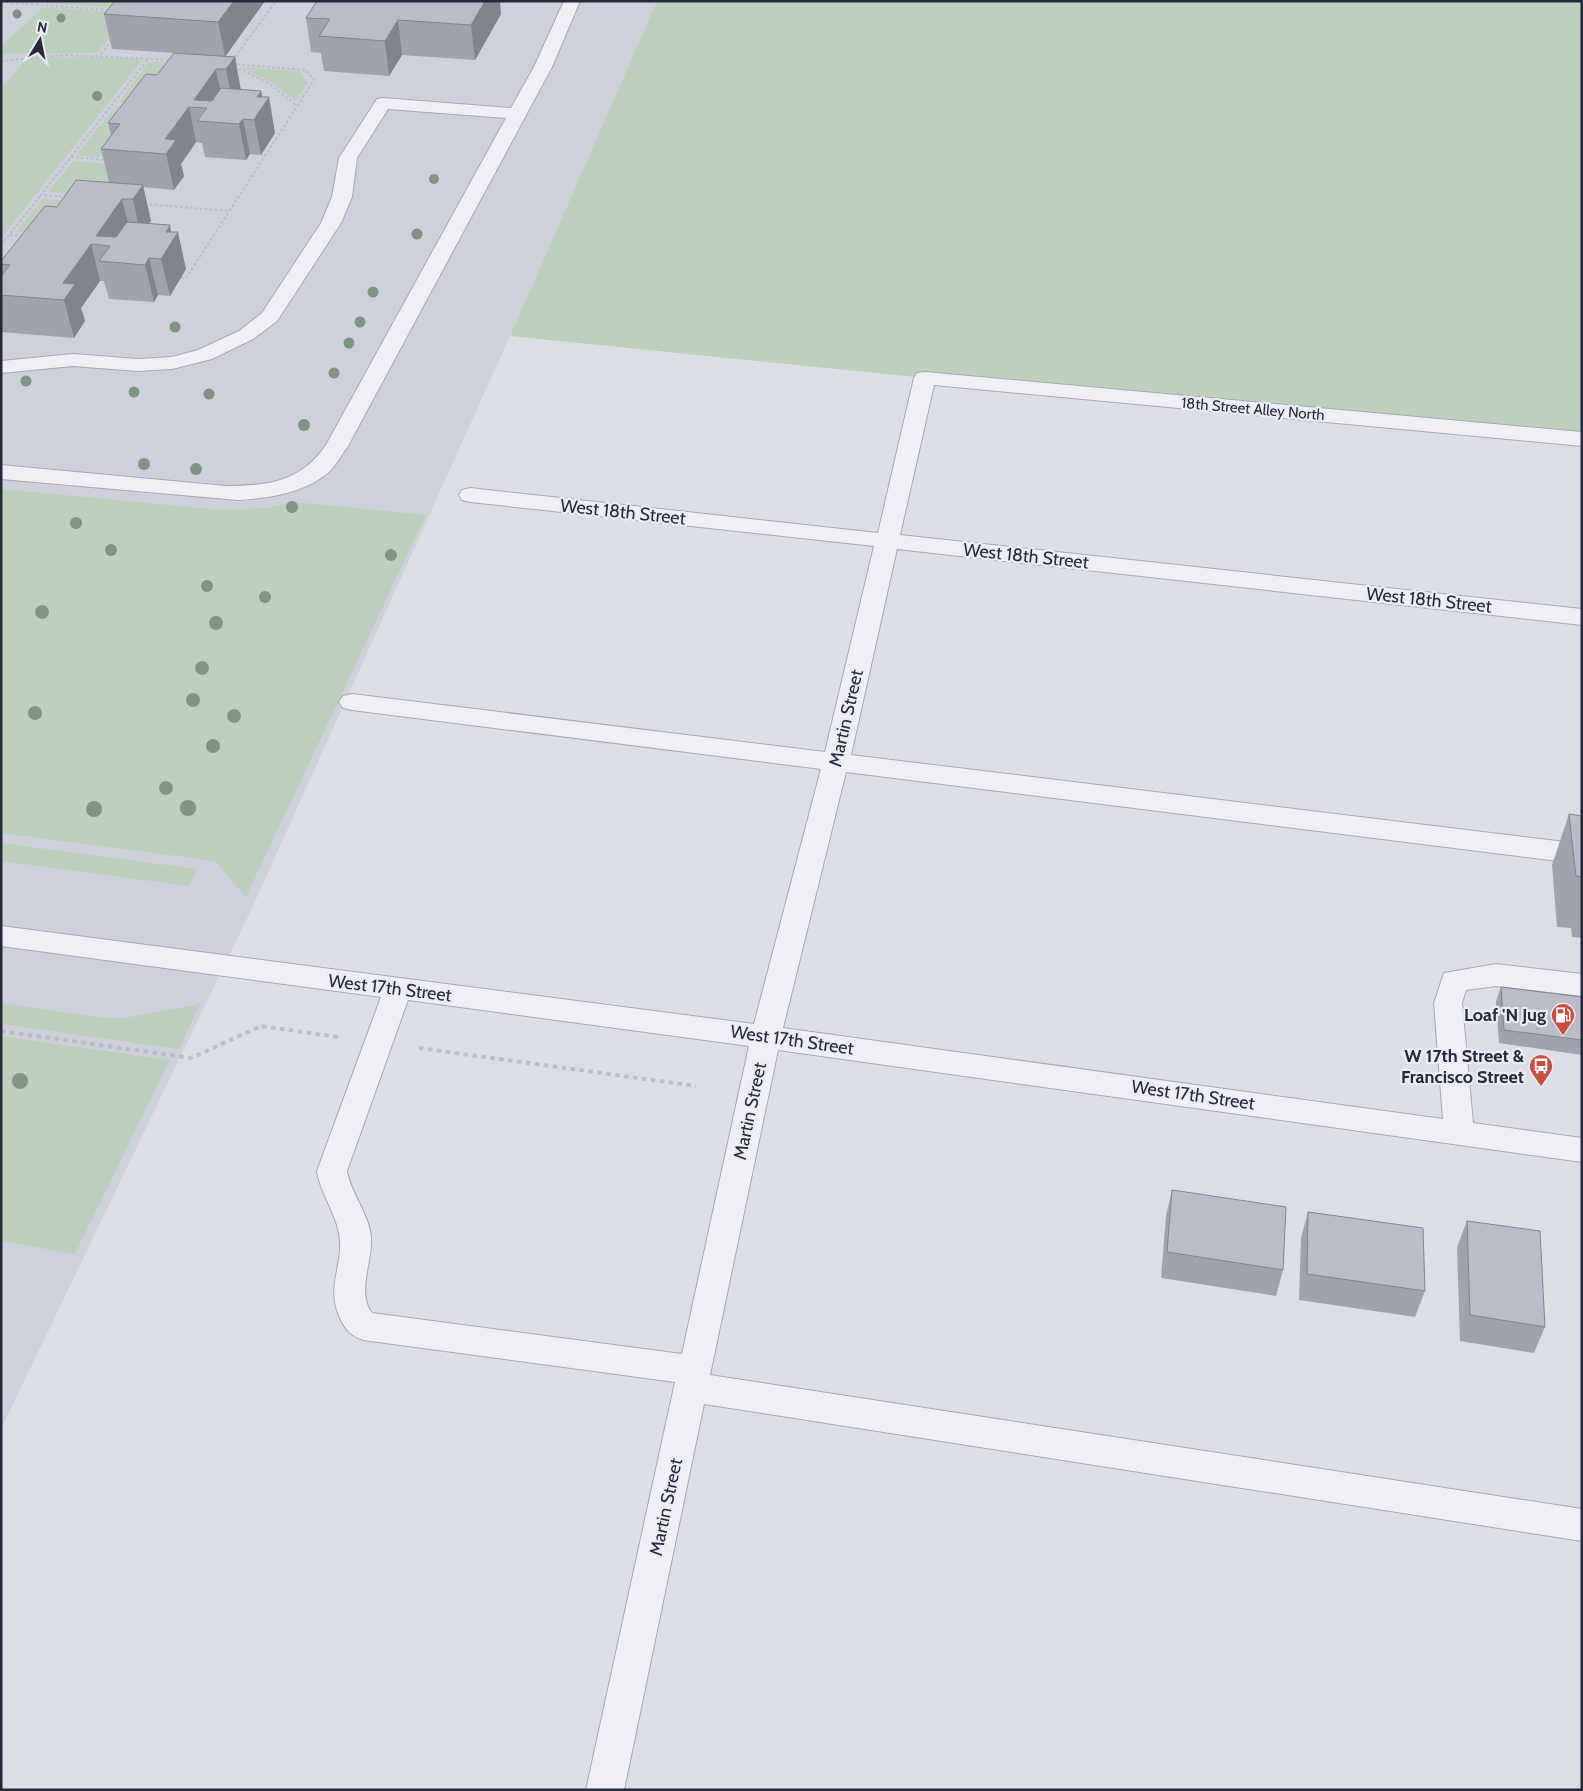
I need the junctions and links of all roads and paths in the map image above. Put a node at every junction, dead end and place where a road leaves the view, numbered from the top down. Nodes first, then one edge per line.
1 (276, 1) edge
2 (572, 1) edge
3 (1, 2) edge
4 (116, 11) edge
5 (118, 33) edge
6 (101, 54) junction
7 (149, 58) junction
8 (176, 60) edge
9 (1, 62) edge
10 (229, 64) junction
11 (114, 103) junction
12 (123, 103) edge
13 (297, 106) junction
14 (517, 114) junction
15 (71, 157) junction
16 (117, 161) edge
17 (41, 195) junction
18 (70, 197) edge
19 (145, 204) dead end
20 (229, 211) junction
21 (9, 235) junction
22 (26, 236) edge
23 (1, 245) edge
24 (181, 278) dead end
25 (1, 367) edge
26 (925, 378) joint
27 (1582, 439) edge
28 (1, 472) edge
29 (470, 496) dead end
30 (886, 541) junction
31 (1582, 617) edge
32 (352, 702) dead end
33 (836, 762) junction
34 (1582, 854) edge
35 (1, 936) edge
36 (1582, 985) edge
37 (398, 989) junction
38 (766, 1036) junction
39 (1459, 1132) junction
40 (1582, 1150) edge
41 (693, 1379) junction
42 (1582, 1525) edge
43 (605, 1790) edge

1 - 10 path
2 - 14 street
3 - 4 path
5 - 6 path
6 - 7 path
6 - 9 path
7 - 8 path
7 - 11 path
10 - 13 path
10 - 13 path
11 - 12 path
11 - 15 path
13 - 20 path
14 - 25 street
14 - 28 street
15 - 16 path
15 - 17 path
17 - 18 path
17 - 21 path
19 - 20 path
20 - 24 path
21 - 22 path
21 - 23 path
26 - 27 street, 18th Street Alley North
26 - 30 street, Martin Street
29 - 30 street, West 18th Street
30 - 31 street, West 18th Street
30 - 33 street, Martin Street
32 - 33 street
33 - 34 street
33 - 38 street, Martin Street
35 - 37 street, West 17th Street
36 - 39 street
37 - 38 street, West 17th Street
37 - 41 street
38 - 39 street, West 17th Street
38 - 41 street, Martin Street
39 - 40 street, West 17th Street
41 - 42 street
41 - 43 street, Martin Street

